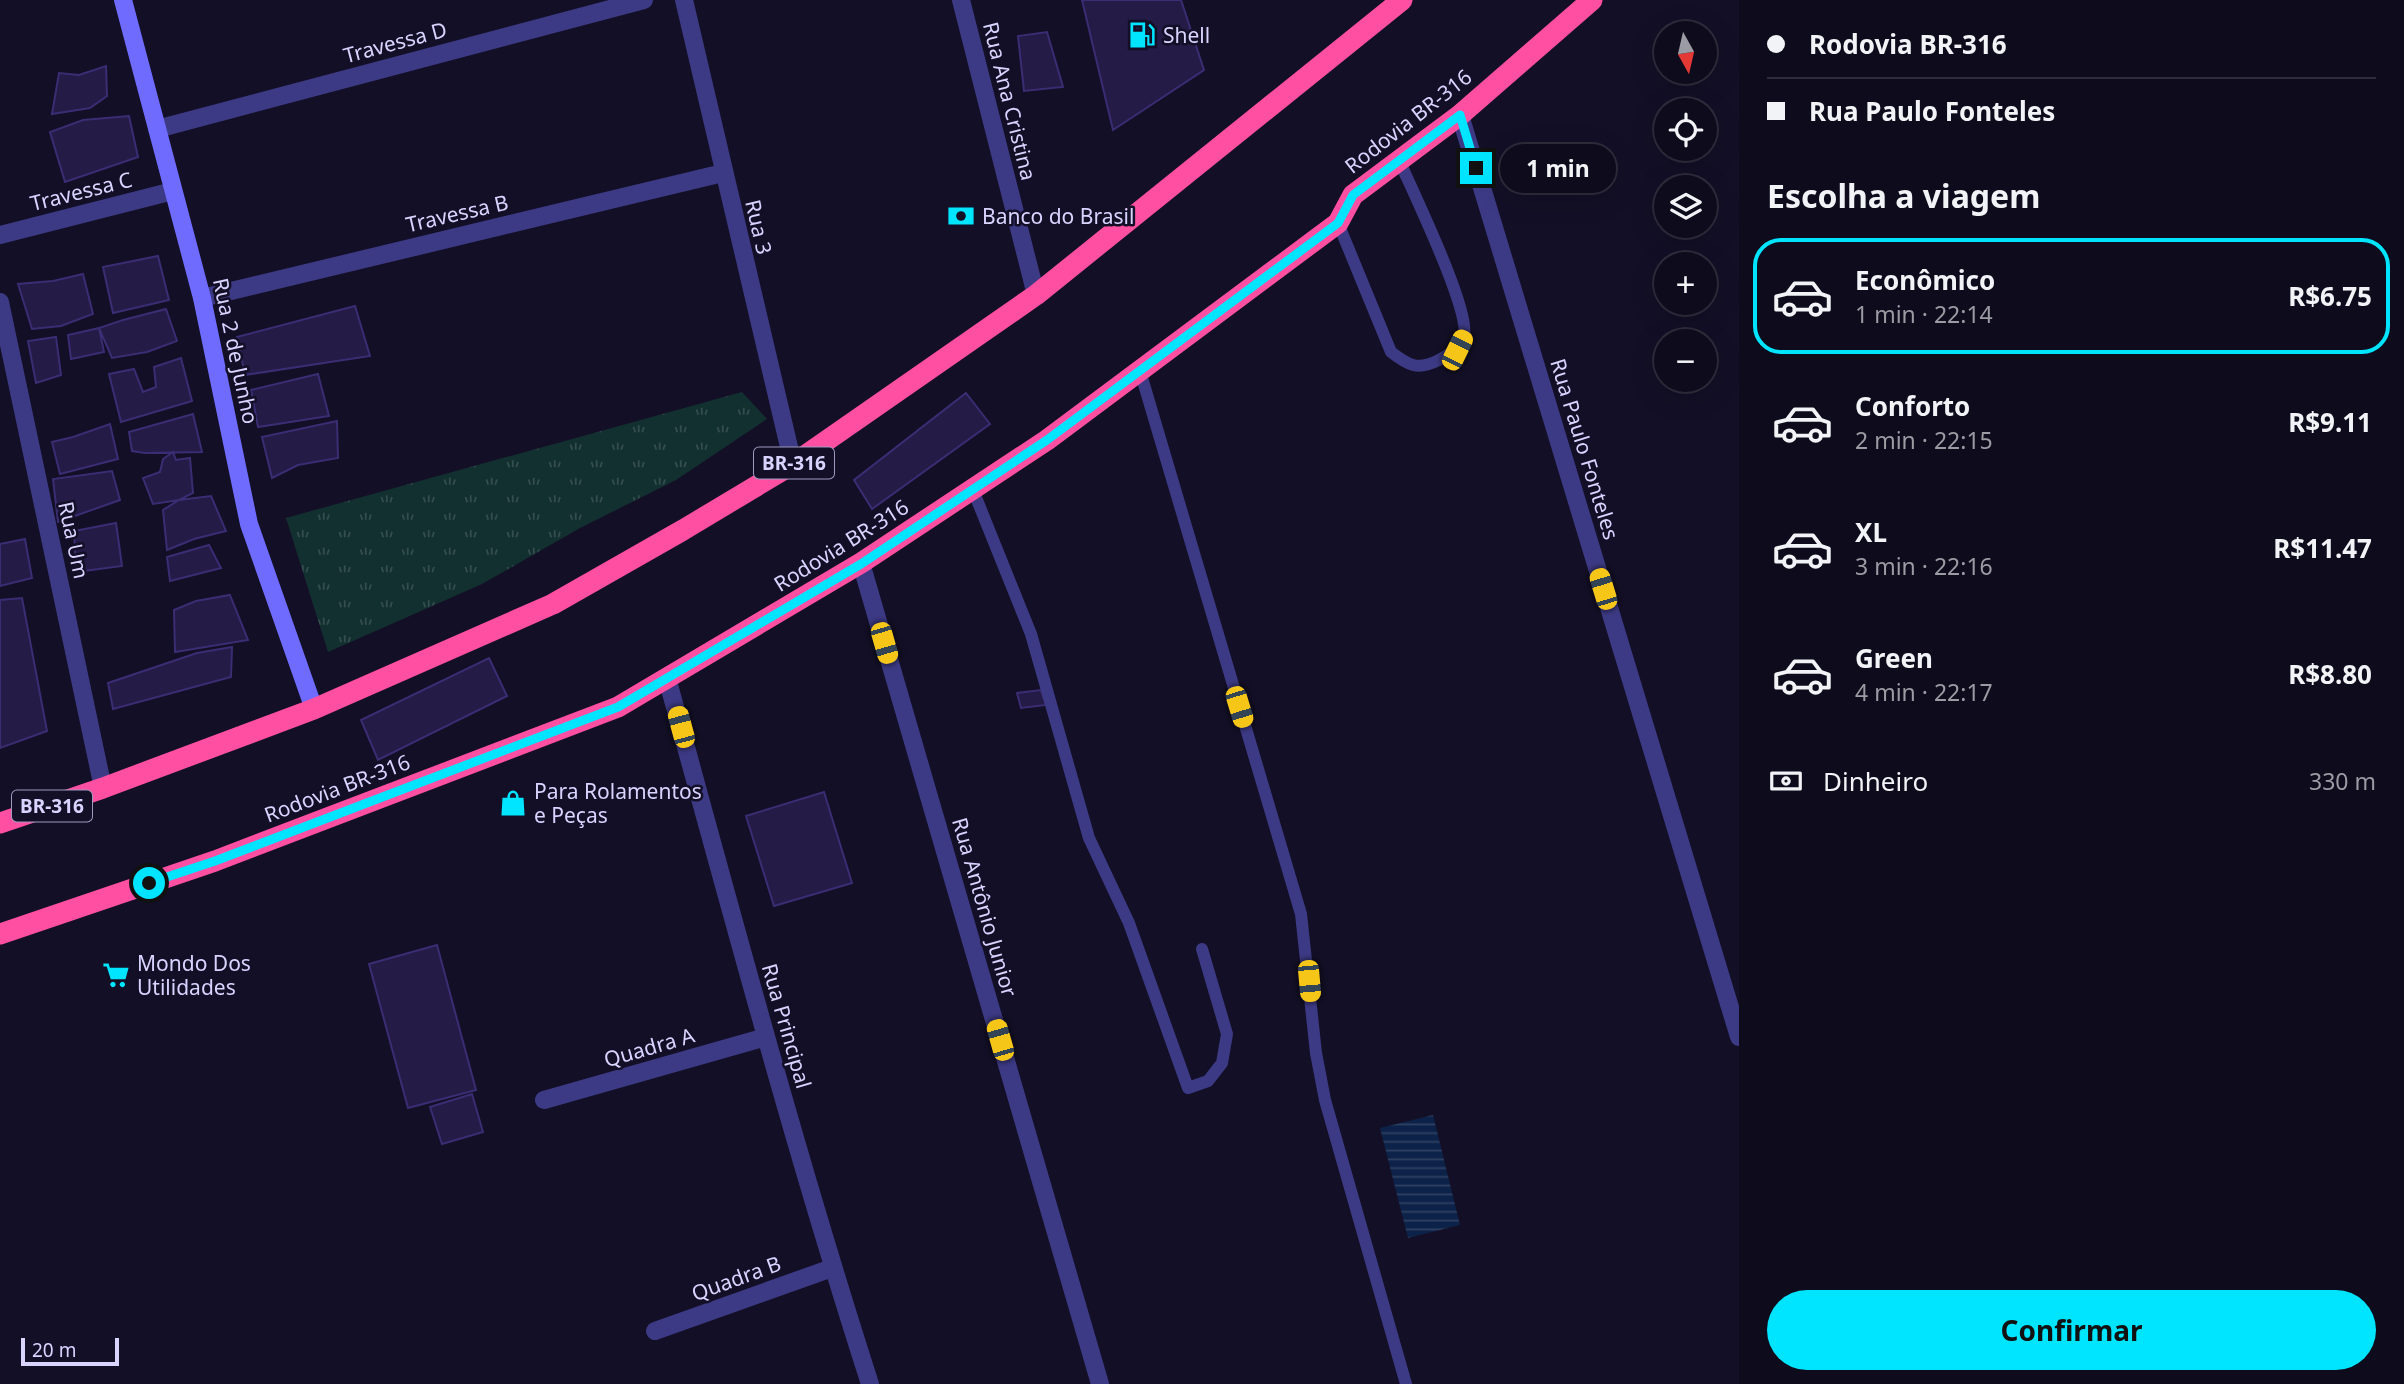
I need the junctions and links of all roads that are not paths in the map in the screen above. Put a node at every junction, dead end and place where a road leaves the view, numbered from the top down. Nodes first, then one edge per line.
1 (123, 0) edge
2 (644, 0) edge
3 (684, 0) edge
4 (961, 0) edge
5 (1592, 0) edge
6 (1398, 2) edge
7 (1460, 115) junction
8 (157, 129) junction
9 (1399, 160) junction
10 (723, 173) junction
11 (173, 191) junction
12 (1338, 223) junction
13 (0, 235) edge
14 (1036, 295) junction
15 (202, 298) junction
16 (0, 302) edge
17 (1140, 371) junction
18 (793, 464) junction
19 (973, 490) junction
20 (861, 564) junction
21 (667, 678) junction
22 (314, 709) junction
23 (103, 788) junction
24 (0, 823) edge
25 (0, 934) edge
26 (1202, 949) dead end
27 (766, 1037) junction
28 (1739, 1037) edge
29 (544, 1100) dead end
30 (832, 1268) junction
31 (655, 1331) dead end
32 (870, 1384) edge
33 (1100, 1384) edge
34 (1406, 1384) edge

1 - 8 street, Rua 2 de Junho
2 - 8 street, Travessa D
3 - 10 street, Rua 3
4 - 14 street, Rua Ana Cristina
5 - 7 highway, Rodovia BR-316
6 - 14 highway, BR-316
7 - 9 highway, Rodovia BR-316
7 - 28 street, Rua Paulo Fonteles
8 - 11 street, Rua 2 de Junho
9 - 12 highway, Rodovia BR-316
9 - 12 lane
10 - 15 street, Travessa B
10 - 18 street, Rua 3
11 - 13 street, Travessa C
11 - 15 street, Rua 2 de Junho
12 - 17 highway, Rodovia BR-316
14 - 18 highway, BR-316
15 - 22 street, Rua 2 de Junho
16 - 23 street, Rua Um
17 - 19 highway, Rodovia BR-316
17 - 34 lane
18 - 22 highway, BR-316
19 - 20 highway, Rodovia BR-316
19 - 26 lane
20 - 21 highway, Rodovia BR-316
20 - 33 street, Rua Antônio Junior
21 - 25 highway, Rodovia BR-316
21 - 27 street, Rua Principal
22 - 23 highway, BR-316
23 - 24 highway, BR-316
27 - 29 street, Quadra A
27 - 30 street, Rua Principal
30 - 31 street, Quadra B
30 - 32 street, Rua Principal

